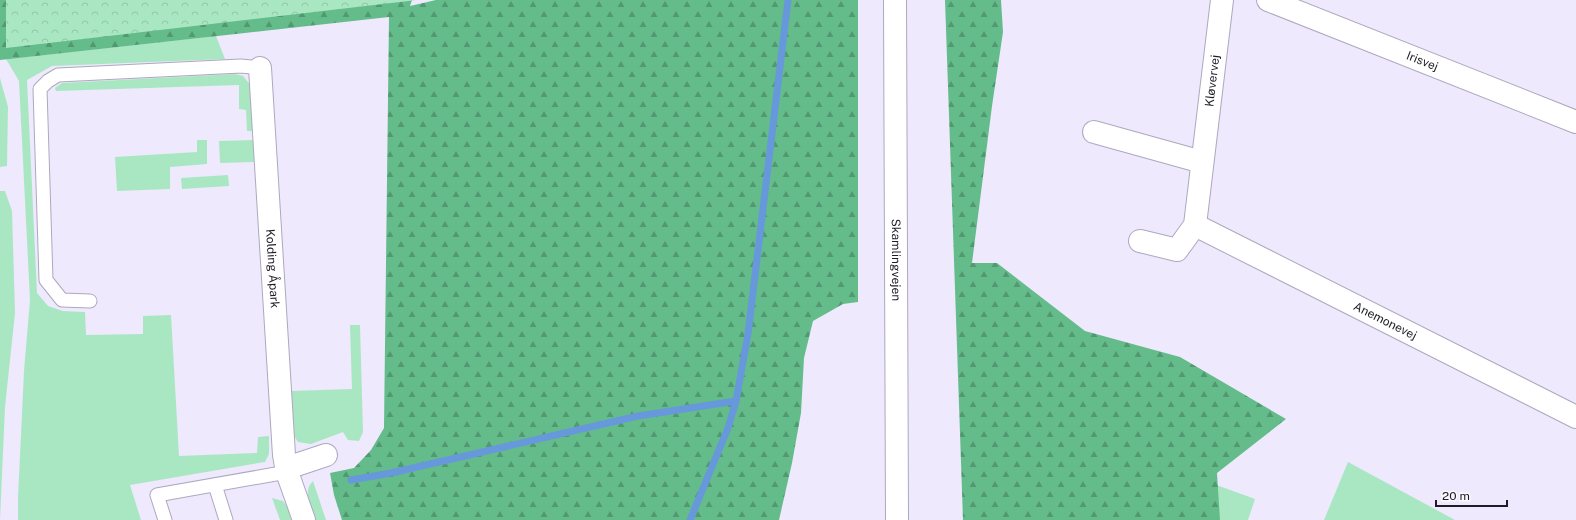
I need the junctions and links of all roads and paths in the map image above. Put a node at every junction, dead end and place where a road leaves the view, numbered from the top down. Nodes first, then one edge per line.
1 (895, 0) edge
2 (1222, 0) edge
3 (1268, 0) edge
4 (260, 68) joint
5 (1576, 122) edge
6 (1094, 132) dead end
7 (1202, 162) junction
8 (1195, 225) junction
9 (1140, 240) dead end
10 (90, 301) dead end
11 (1576, 417) edge
12 (326, 455) dead end
13 (287, 470) junction
14 (215, 485) junction
15 (165, 520) edge
16 (226, 520) edge
17 (304, 520) edge
18 (897, 520) edge

1 - 18 street, Skamlingvejen
2 - 7 street, Kløvervej
3 - 5 street, Irisvej
4 - 10 lane
4 - 13 street, Kolding Åpark
6 - 7 street
7 - 8 street, Kløvervej
8 - 9 street, Kløvervej
8 - 11 street, Anemonevej
12 - 13 street
13 - 14 lane
13 - 17 street, Kolding Åpark
14 - 15 lane
14 - 16 lane

